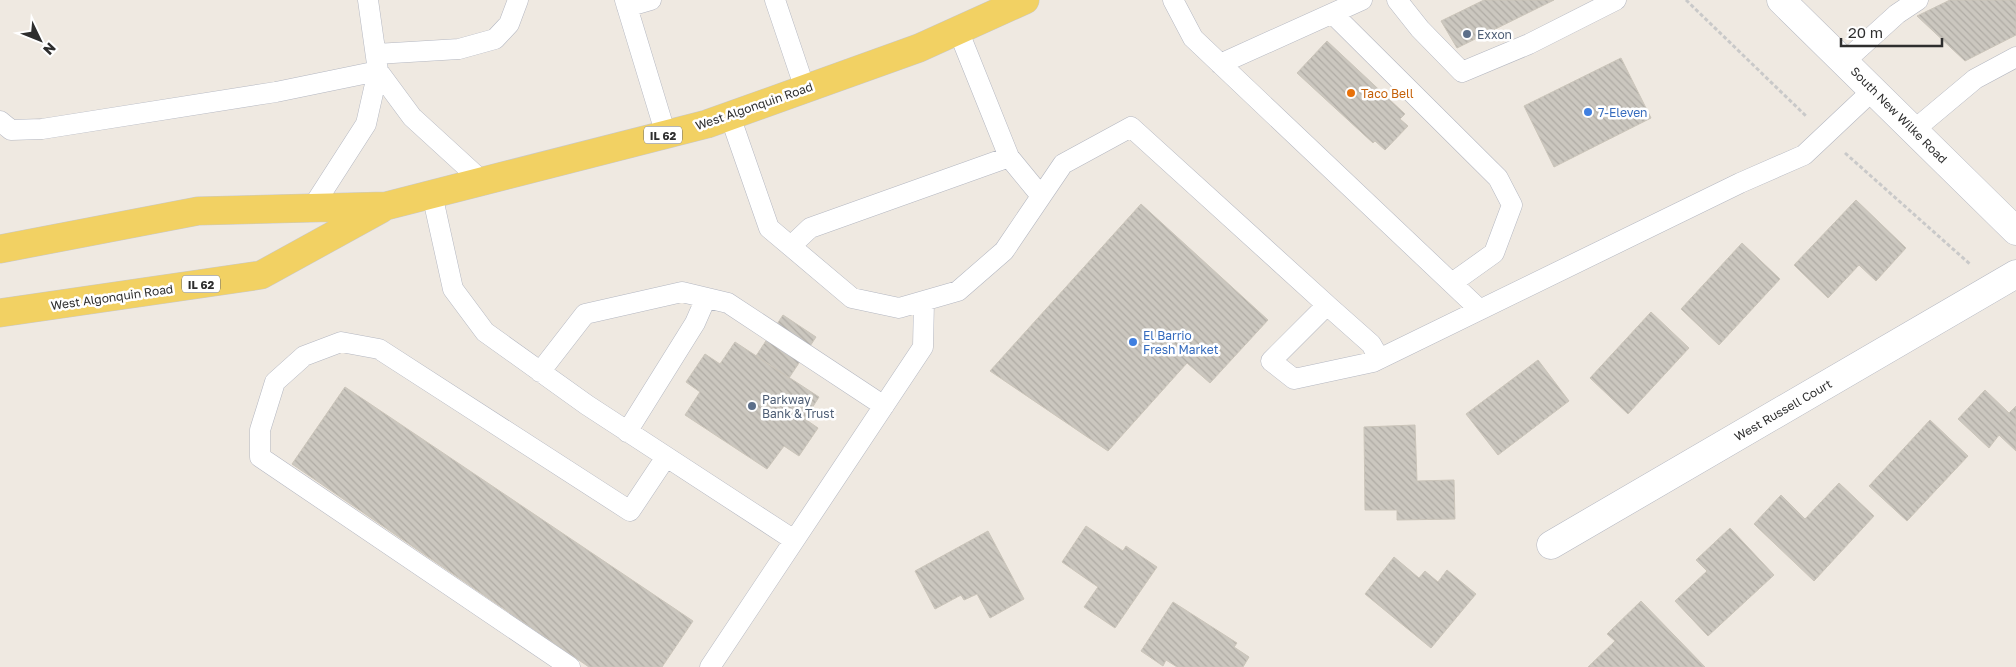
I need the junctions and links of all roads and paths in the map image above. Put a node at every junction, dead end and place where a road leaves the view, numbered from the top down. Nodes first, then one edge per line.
1 (368, 0) edge
2 (518, 0) edge
3 (651, 0) edge
4 (775, 0) edge
5 (1025, 0) edge
6 (1173, 0) edge
7 (1362, 0) edge
8 (1397, 0) edge
9 (1616, 0) edge
10 (1686, 0) edge
11 (1781, 0) edge
12 (1918, 0) edge
13 (626, 3) edge
14 (1333, 14) junction
15 (958, 30) junction
16 (2016, 57) edge
17 (1844, 62) junction
18 (377, 63) junction
19 (1220, 64) junction
20 (805, 89) junction
21 (1873, 90) junction
22 (730, 116) junction
23 (0, 121) edge
24 (1914, 130) junction
25 (666, 135) junction
26 (1825, 135) junction
27 (1009, 157) junction
28 (482, 181) junction
29 (432, 194) junction
30 (1041, 196) junction
31 (386, 206) junction
32 (312, 208) junction
33 (2016, 231) edge
34 (791, 246) junction
35 (0, 248) edge
36 (2006, 281) edge
37 (1452, 283) junction
38 (706, 298) junction
39 (924, 301) junction
40 (1327, 305) junction
41 (1479, 309) junction
42 (0, 313) edge
43 (1380, 358) junction
44 (540, 372) junction
45 (884, 406) junction
46 (627, 432) junction
47 (666, 457) junction
48 (794, 540) junction
49 (1551, 545) dead end
50 (570, 667) edge
51 (710, 667) edge

1 - 18 lane
2 - 18 lane
3 - 13 lane
4 - 20 lane
5 - 15 main road, West Algonquin Road / IL 62
6 - 19 lane
7 - 14 lane
8 - 9 lane
10 - 26 path
11 - 17 street, South New Wilke Road
12 - 17 lane
13 - 25 lane
14 - 19 lane
14 - 37 lane
15 - 20 main road, West Algonquin Road / IL 62
15 - 27 lane
16 - 24 lane
17 - 21 street, South New Wilke Road
18 - 23 lane
18 - 28 lane
18 - 32 lane
19 - 37 lane
20 - 22 main road, West Algonquin Road / IL 62
21 - 24 street, South New Wilke Road
21 - 26 lane
22 - 25 main road, West Algonquin Road / IL 62
22 - 34 lane
24 - 33 street, South New Wilke Road
25 - 28 main road, West Algonquin Road / IL 62
26 - 36 path
26 - 41 lane
27 - 30 lane
27 - 34 lane
28 - 29 main road, West Algonquin Road / IL 62
29 - 31 main road, West Algonquin Road / IL 62
29 - 44 lane
30 - 39 lane
30 - 40 lane
31 - 32 main road, West Algonquin Road / IL 62
31 - 42 main road, West Algonquin Road / IL 62
32 - 35 main road, West Algonquin Road / IL 62
34 - 39 lane
36 - 49 street, West Russell Court
37 - 41 lane
38 - 44 lane
38 - 45 lane
38 - 46 lane
39 - 45 lane
40 - 43 lane
40 - 43 lane
41 - 43 lane
44 - 46 lane
45 - 48 lane
46 - 47 lane
47 - 48 lane
47 - 50 lane
48 - 51 lane

